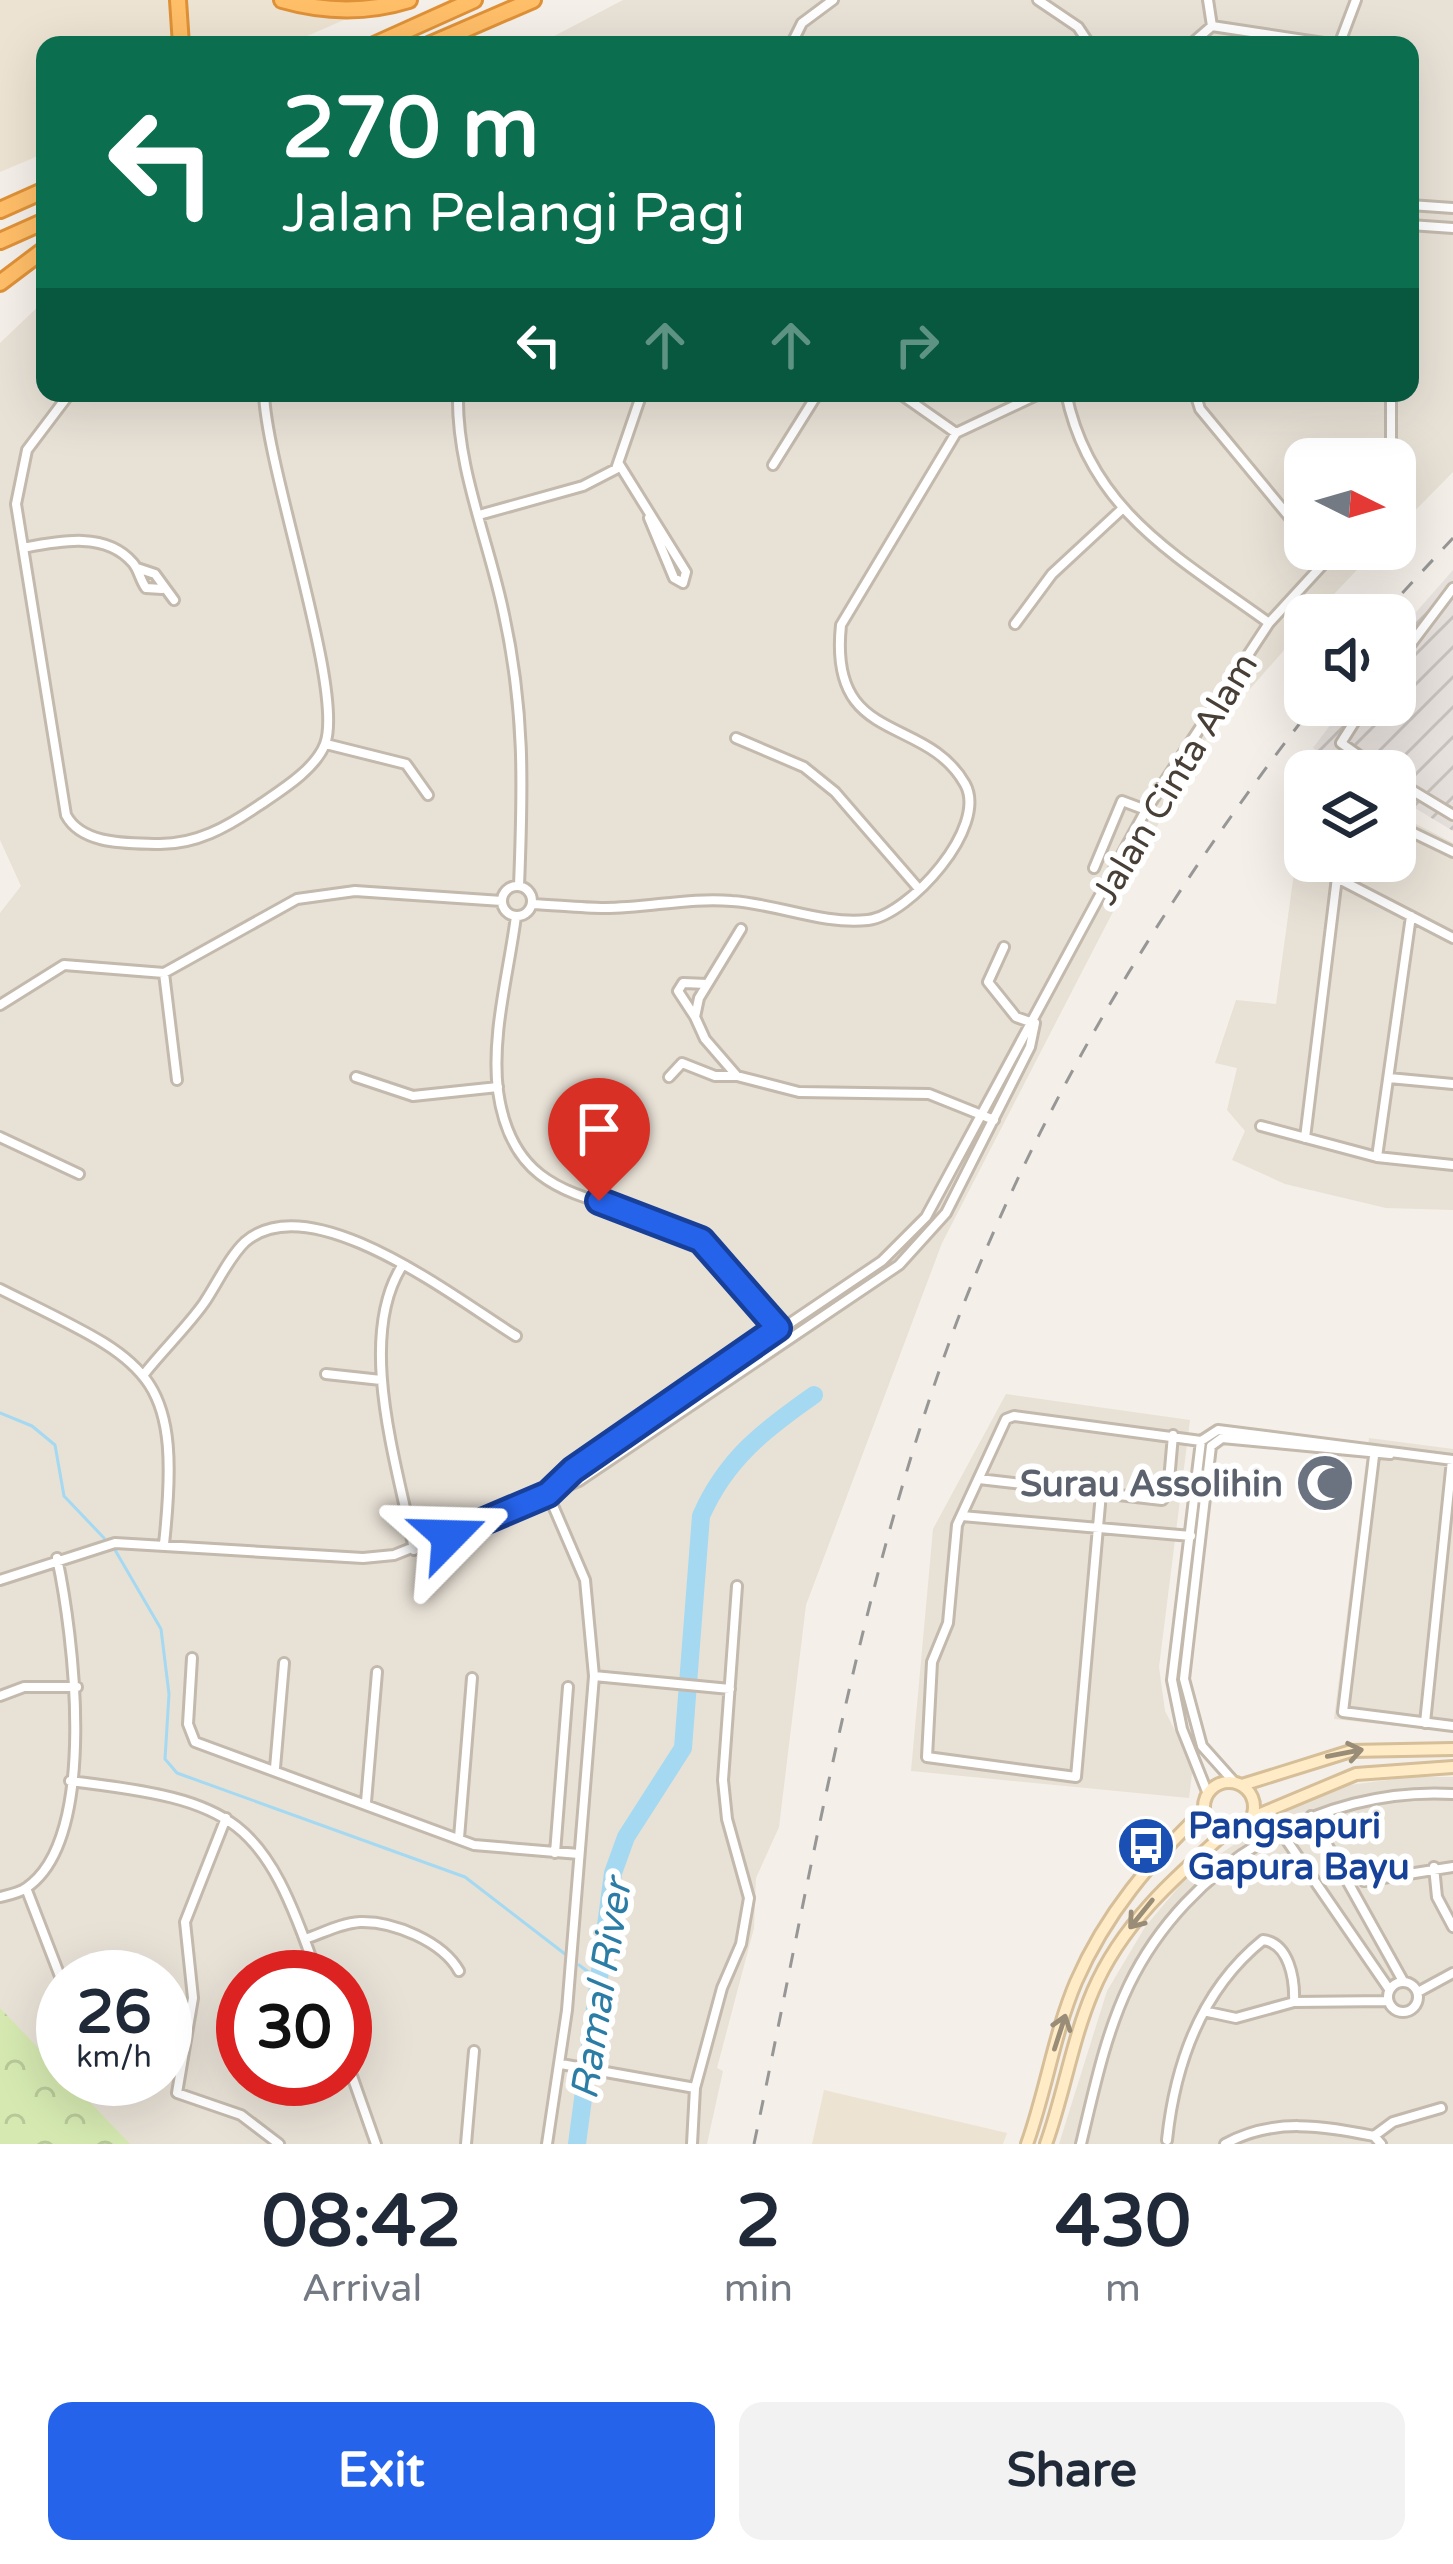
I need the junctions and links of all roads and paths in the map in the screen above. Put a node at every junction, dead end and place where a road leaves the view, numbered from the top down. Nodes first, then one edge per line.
1 (178, 0) edge
2 (282, 0) edge
3 (409, 0) edge
4 (474, 0) edge
5 (533, 0) edge
6 (833, 0) edge
7 (1038, 0) edge
8 (1208, 0) edge
9 (1356, 0) edge
10 (1212, 26) junction
11 (180, 36) edge
12 (394, 36) edge
13 (450, 36) edge
14 (796, 36) edge
15 (1084, 36) edge
16 (1200, 36) edge
17 (1278, 36) edge
18 (1342, 36) edge
19 (36, 186) edge
20 (36, 194) edge
21 (1419, 206) edge
22 (4, 208) edge
23 (1453, 208) edge
24 (36, 225) edge
25 (1419, 225) edge
26 (1453, 227) edge
27 (0, 241) edge
28 (36, 256) edge
29 (0, 283) edge
30 (63, 402) edge
31 (266, 402) edge
32 (459, 402) edge
33 (639, 402) edge
34 (812, 402) edge
35 (912, 402) edge
36 (1022, 402) edge
37 (1068, 402) edge
38 (1198, 402) edge
39 (1391, 402) edge
40 (956, 433) junction
41 (1391, 438) edge
42 (773, 465) dead end
43 (618, 466) junction
44 (1121, 510) junction
45 (1284, 510) edge
46 (479, 515) junction
47 (23, 548) junction
48 (137, 568) junction
49 (1317, 570) edge
50 (1453, 588) edge
51 (162, 590) junction
52 (174, 600) dead end
53 (1269, 622) junction
54 (1015, 624) dead end
55 (1416, 637) edge
56 (1352, 726) edge
57 (736, 738) dead end
58 (326, 744) junction
59 (1351, 750) edge
60 (1416, 793) edge
61 (428, 795) dead end
62 (1147, 810) junction
63 (1453, 815) edge
64 (1416, 834) edge
65 (1453, 853) edge
66 (1094, 868) dead end
67 (1334, 882) edge
68 (1345, 882) edge
69 (519, 886) junction
70 (919, 889) junction
71 (502, 901) junction
72 (532, 904) junction
73 (516, 916) junction
74 (1411, 916) junction
75 (741, 929) dead end
76 (1453, 938) edge
77 (1004, 947) dead end
78 (164, 973) junction
79 (709, 984) junction
80 (0, 1005) edge
81 (694, 1017) junction
82 (1034, 1023) junction
83 (737, 1076) junction
84 (356, 1077) dead end
85 (669, 1077) dead end
86 (1388, 1078) junction
87 (177, 1080) dead end
88 (1453, 1084) edge
89 (498, 1087) junction
90 (983, 1114) junction
91 (994, 1120) junction
92 (1262, 1126) dead end
93 (0, 1137) edge
94 (1305, 1138) junction
95 (1378, 1157) junction
96 (1453, 1165) edge
97 (79, 1174) dead end
98 (402, 1265) junction
99 (0, 1289) edge
100 (778, 1328) junction
101 (516, 1336) dead end
102 (145, 1372) junction
103 (326, 1374) dead end
104 (381, 1380) junction
105 (1173, 1435) junction
106 (1201, 1441) junction
107 (1375, 1452) junction
108 (1452, 1460) edge
109 (979, 1479) junction
110 (560, 1486) junction
111 (1101, 1493) junction
112 (548, 1494) junction
113 (960, 1517) junction
114 (1201, 1526) junction
115 (1098, 1527) junction
116 (1188, 1537) junction
117 (164, 1544) junction
118 (415, 1550) junction
119 (1198, 1554) junction
120 (57, 1558) junction
121 (0, 1580) edge
122 (737, 1586) dead end
123 (192, 1658) dead end
124 (284, 1664) dead end
125 (377, 1672) dead end
126 (594, 1676) junction
127 (472, 1678) dead end
128 (568, 1687) dead end
129 (77, 1688) junction
130 (727, 1689) junction
131 (0, 1696) edge
132 (1425, 1723) junction
133 (1453, 1726) edge
134 (1453, 1749) edge
135 (1453, 1767) edge
136 (275, 1768) junction
137 (70, 1781) junction
138 (1238, 1784) junction
139 (1208, 1794) junction
140 (1453, 1794) edge
141 (366, 1802) junction
142 (1204, 1810) junction
143 (1311, 1816) junction
144 (1253, 1817) junction
145 (226, 1818) junction
146 (1225, 1832) junction
147 (1281, 1832) junction
148 (458, 1839) junction
149 (555, 1852) junction
150 (579, 1855) junction
151 (1434, 1867) junction
152 (1453, 1867) edge
153 (1364, 1881) dead end
154 (26, 1888) junction
155 (0, 1898) edge
156 (1453, 1927) edge
157 (305, 1940) junction
158 (50, 1950) edge
159 (309, 1950) edge
160 (459, 1971) dead end
161 (1453, 1973) edge
162 (1403, 1981) junction
163 (1389, 1989) junction
164 (1418, 1992) junction
165 (1388, 2001) junction
166 (1294, 2002) junction
167 (1208, 2012) junction
168 (474, 2050) dead end
169 (560, 2064) junction
170 (695, 2088) junction
171 (363, 2106) edge
172 (1441, 2108) dead end
173 (1167, 2140) dead end
174 (1377, 2140) edge
175 (279, 2144) edge
176 (376, 2144) edge
177 (466, 2144) edge
178 (547, 2144) edge
179 (692, 2144) edge
180 (1027, 2144) edge
181 (1046, 2144) edge
182 (1081, 2144) edge
183 (1226, 2144) edge

1 - 11 highway
2 - 3 highway
4 - 12 highway
5 - 13 highway
6 - 14 street
7 - 15 street
8 - 10 street
9 - 18 street
10 - 16 street
10 - 17 street
19 - 22 highway
20 - 22 highway
21 - 23 street
24 - 27 highway
25 - 26 street
28 - 29 highway
30 - 47 street
31 - 58 street
32 - 46 street
33 - 43 street
34 - 42 street
35 - 40 street
36 - 40 street
37 - 44 street
38 - 45 street
39 - 41 street
40 - 70 street
43 - 43 street
43 - 46 street
44 - 53 street
44 - 54 street
46 - 69 street
47 - 48 street
47 - 58 street
48 - 51 street
48 - 51 street
49 - 53 street, Jalan Cinta Alam
50 - 55 street
51 - 52 street
53 - 62 street, Jalan Cinta Alam
56 - 59 street
57 - 70 street
58 - 61 street
60 - 63 street
62 - 66 street
62 - 82 street, Jalan Cinta Alam
64 - 65 street
67 - 94 street
68 - 74 street
69 - 71 street
69 - 72 street
70 - 72 street
71 - 73 street
71 - 78 street
72 - 73 street
73 - 89 street
74 - 76 street
74 - 86 street
75 - 79 street
77 - 82 street
78 - 80 street
78 - 87 street
79 - 81 street
79 - 81 street
81 - 83 street
82 - 90 street, Jalan Cinta Alam
82 - 91 street, Jalan Cinta Alam
83 - 85 street
83 - 90 street
84 - 89 street
86 - 88 street
86 - 95 street
89 - 100 street
90 - 91 street
90 - 100 street, Jalan Cinta Alam
91 - 110 street, Jalan Cinta Alam
92 - 94 street
93 - 97 street
94 - 95 street
95 - 96 street
98 - 101 street
98 - 102 street
98 - 104 street
99 - 102 street
100 - 110 street, Jalan Cinta Alam
102 - 117 street
103 - 104 street
104 - 118 street
105 - 106 street
105 - 109 street
105 - 111 street
106 - 107 street
106 - 116 street
107 - 108 street
107 - 114 street
107 - 132 street
108 - 132 street
109 - 111 street
109 - 113 street
110 - 112 street, Jalan Cinta Alam
111 - 115 street
112 - 118 street, Jalan Cinta Alam
112 - 126 street
113 - 115 street
113 - 115 street
114 - 116 street
114 - 119 street
115 - 116 street
116 - 119 street
116 - 139 street
117 - 118 street, Jalan Cinta Alam
117 - 120 street, Jalan Cinta Alam
119 - 138 street
120 - 121 street, Jalan Cinta Alam
120 - 129 street
122 - 130 street
123 - 136 street
124 - 136 street
125 - 141 street
126 - 130 street
126 - 150 street
127 - 148 street
128 - 149 street
129 - 131 street
129 - 137 street
130 - 170 street
132 - 133 street
138 -> 134 street
135 - 144 street
136 - 141 street
137 - 145 street
137 - 154 street
138 - 139 street
138 - 144 street
139 - 142 street
140 - 143 street
141 - 148 street
142 - 146 street
180 -> 142 street
143 - 147 street
143 - 162 street
144 - 146 street
145 - 157 street
145 - 175 street
146 -> 181 street
147 - 163 street
147 - 182 street
148 - 149 street
149 - 150 street
150 - 169 street
151 - 152 street
151 - 153 street
151 - 156 street
154 - 155 street
154 - 158 street
157 - 159 street
157 - 160 street
161 - 164 street
162 - 163 street
162 - 164 street
163 - 165 street
164 - 165 street
165 - 166 street
166 - 167 street
166 - 167 street
167 - 173 street
168 - 177 street
169 - 170 street
169 - 178 street
170 - 179 street
171 - 176 street
172 - 174 street
174 - 183 street

